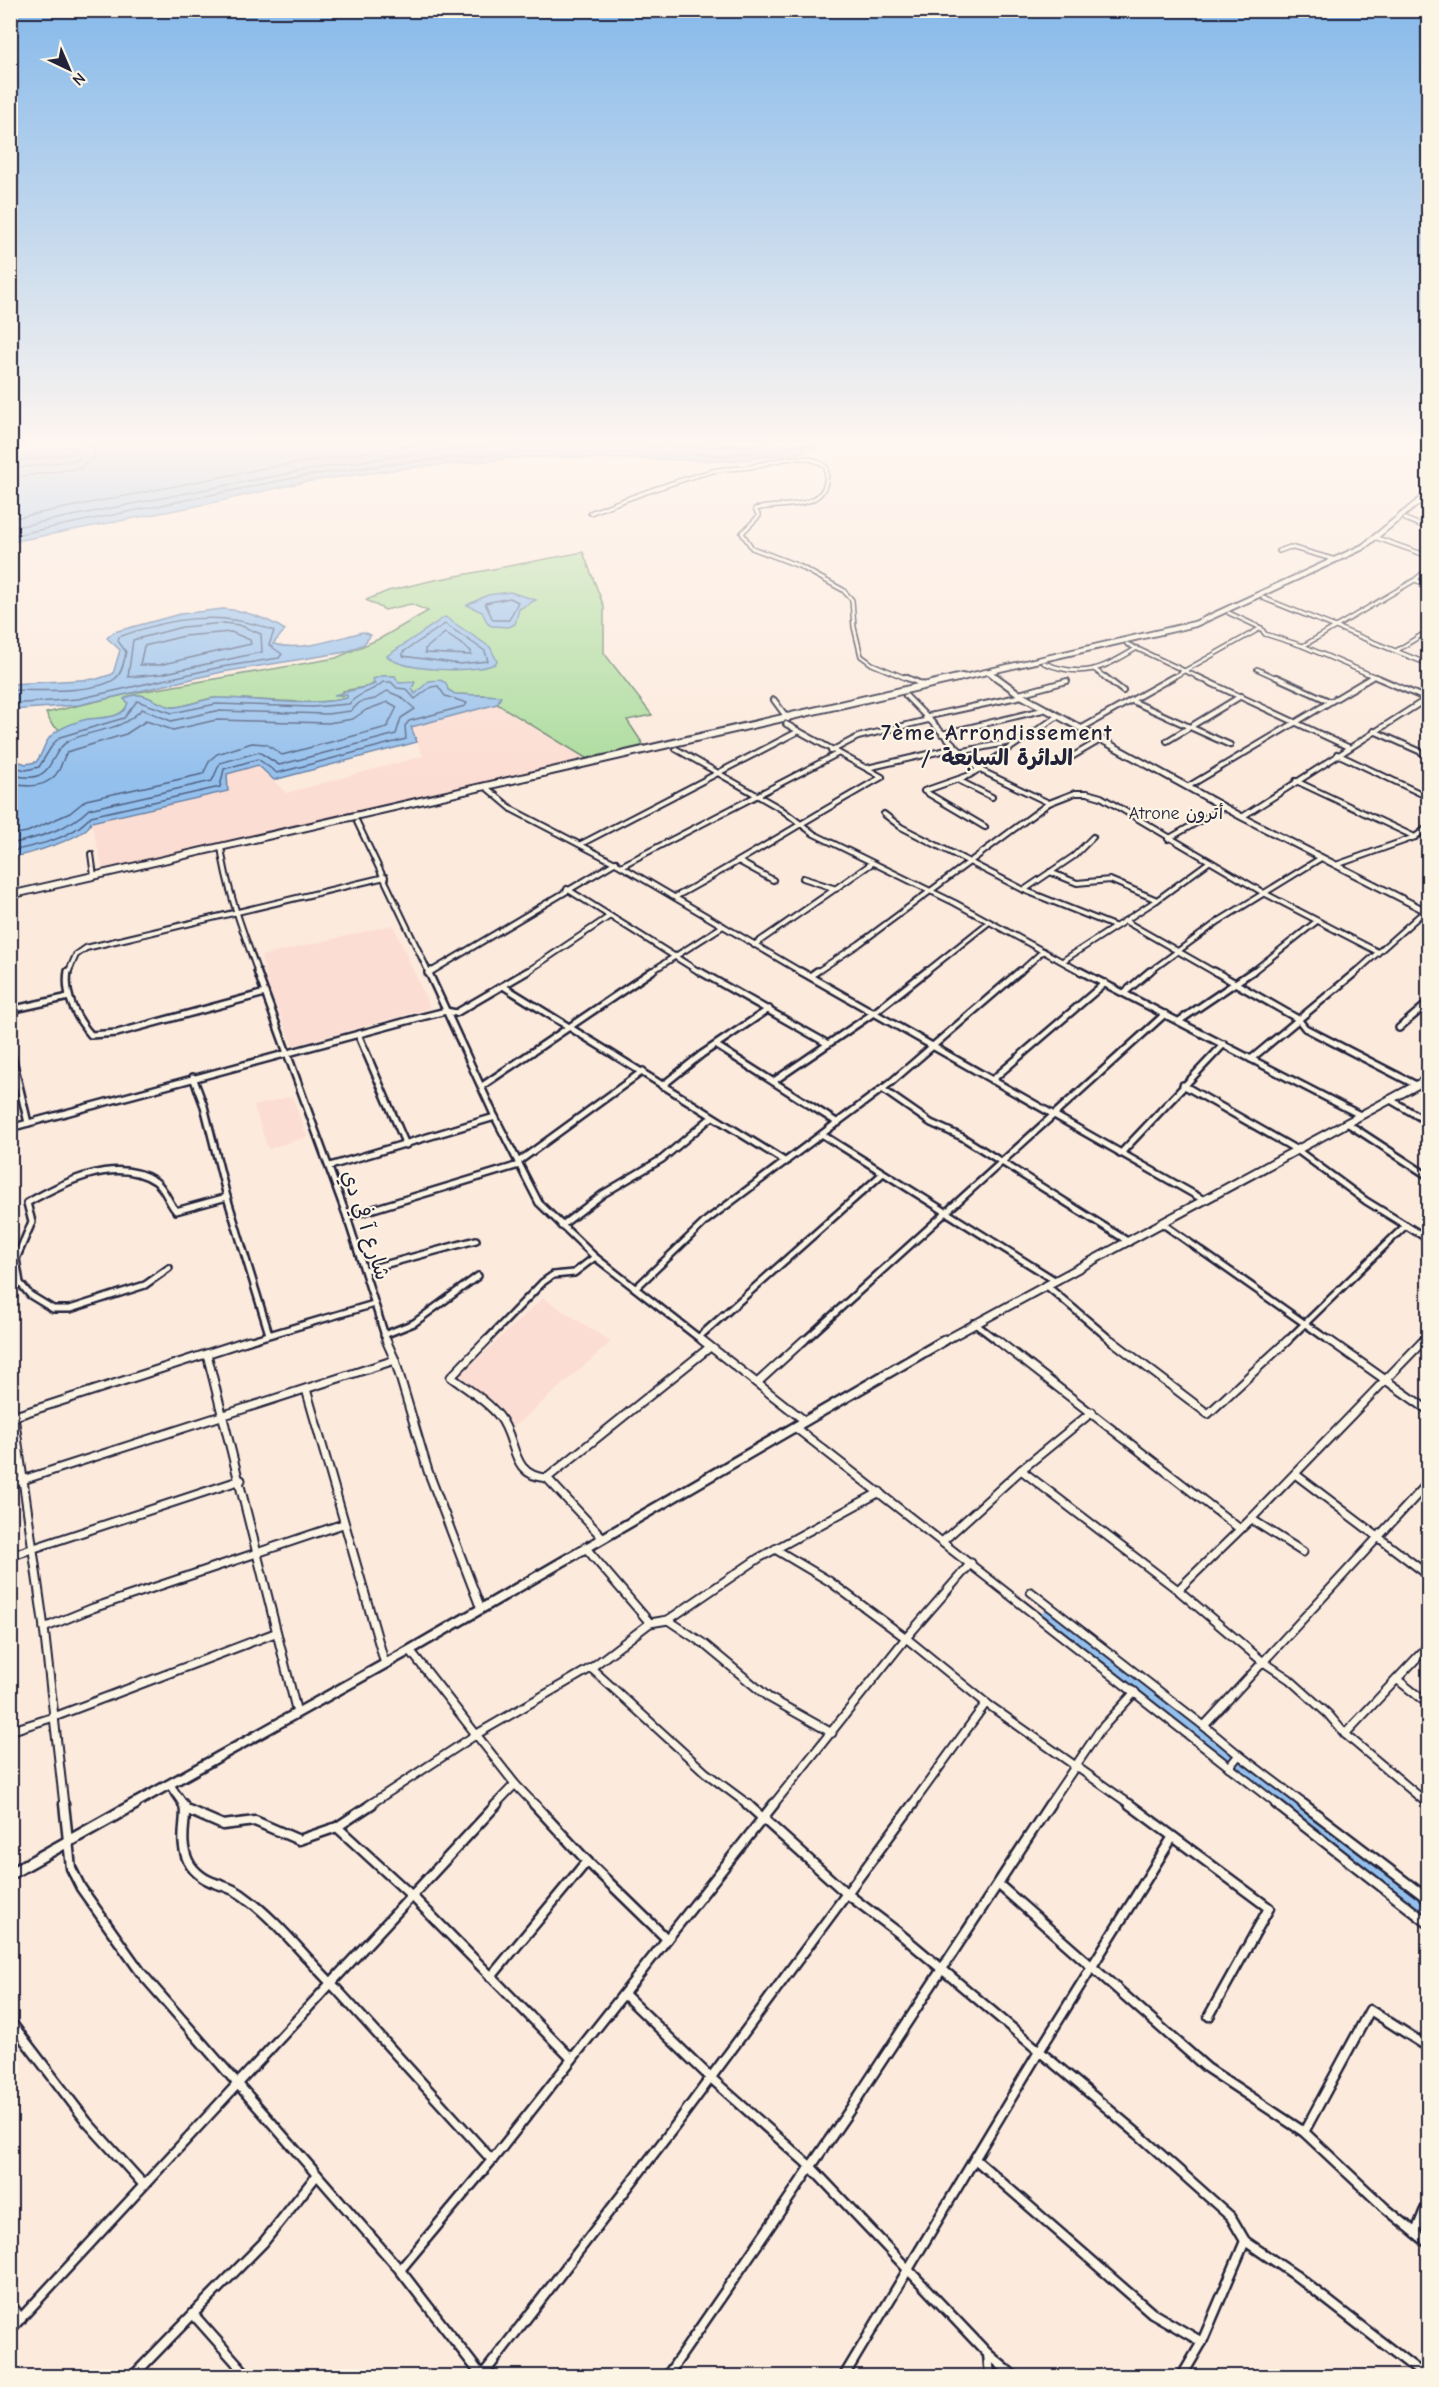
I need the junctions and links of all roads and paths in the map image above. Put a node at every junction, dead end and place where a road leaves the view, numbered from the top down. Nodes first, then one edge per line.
1 (771, 555) edge
2 (1321, 555) edge
3 (1345, 555) edge
4 (1354, 555) edge
5 (1336, 560) junction
6 (1428, 569) edge
7 (1415, 580) junction
8 (1428, 585) edge
9 (1283, 586) junction
10 (1263, 598) junction
11 (1229, 613) junction
12 (1261, 628) junction
13 (1335, 628) junction
14 (1428, 631) edge
15 (1127, 644) junction
16 (1303, 646) junction
17 (1137, 648) junction
18 (1396, 651) junction
19 (1044, 663) junction
20 (1428, 664) edge
21 (1094, 669) junction
22 (1257, 669) dead end
23 (1183, 671) junction
24 (991, 674) junction
25 (1374, 676) junction
26 (1066, 681) dead end
27 (927, 687) junction
28 (1123, 691) dead end
29 (1020, 695) junction
30 (906, 696) junction
31 (1241, 696) junction
32 (1428, 699) edge
33 (774, 700) dead end
34 (1132, 701) junction
35 (1329, 701) junction
36 (1047, 709) junction
37 (1058, 716) junction
38 (927, 718) junction
39 (787, 721) junction
40 (1296, 721) junction
41 (1082, 728) junction
42 (1189, 728) junction
43 (1374, 731) junction
44 (798, 732) junction
45 (942, 734) junction
46 (1102, 739) junction
47 (1023, 740) junction
48 (1167, 741) dead end
49 (1230, 745) dead end
50 (1348, 747) junction
51 (955, 748) junction
52 (675, 749) junction
53 (831, 751) junction
54 (959, 752) junction
55 (837, 754) junction
56 (1337, 754) junction
57 (1428, 756) edge
58 (1068, 759) dead end
59 (867, 768) junction
60 (978, 770) junction
61 (718, 775) junction
62 (958, 780) junction
63 (1296, 781) junction
64 (1189, 786) junction
65 (487, 790) junction
66 (758, 796) junction
67 (992, 797) dead end
68 (1428, 797) edge
69 (1049, 803) junction
70 (1224, 807) junction
71 (884, 814) dead end
72 (1242, 817) junction
73 (357, 822) junction
74 (799, 823) junction
75 (985, 827) dead end
76 (1428, 827) edge
77 (1093, 837) dead end
78 (1415, 837) junction
79 (1168, 839) junction
80 (581, 844) junction
81 (222, 849) junction
82 (91, 854) dead end
83 (1321, 858) junction
84 (971, 861) junction
85 (616, 862) junction
86 (740, 862) junction
87 (1209, 862) junction
88 (871, 864) junction
89 (621, 866) junction
90 (1336, 866) junction
91 (1050, 872) junction
92 (94, 876) junction
93 (385, 877) junction
94 (803, 878) dead end
95 (773, 880) dead end
96 (836, 889) junction
97 (567, 890) junction
98 (1024, 890) junction
99 (932, 891) junction
100 (1262, 892) junction
101 (10, 897) edge
102 (675, 897) junction
103 (1157, 900) junction
104 (1427, 910) edge
105 (236, 913) junction
106 (610, 916) junction
107 (1125, 921) junction
108 (1317, 921) junction
109 (988, 922) junction
110 (723, 926) junction
111 (1114, 926) junction
112 (754, 945) junction
113 (1043, 951) junction
114 (1179, 951) junction
115 (1378, 952) junction
116 (674, 955) junction
117 (1064, 960) junction
118 (428, 973) junction
119 (810, 976) junction
120 (1105, 983) junction
121 (1236, 984) junction
122 (503, 986) junction
123 (265, 993) junction
124 (1124, 993) junction
125 (69, 997) junction
126 (1428, 1003) edge
127 (769, 1010) junction
128 (10, 1011) edge
129 (446, 1011) junction
130 (875, 1012) junction
131 (1164, 1014) junction
132 (1298, 1019) junction
133 (1179, 1021) junction
134 (573, 1027) junction
135 (1399, 1028) dead end
136 (358, 1034) junction
137 (828, 1044) junction
138 (1224, 1044) junction
139 (934, 1045) junction
140 (717, 1046) junction
141 (10, 1047) edge
142 (289, 1053) junction
143 (1251, 1059) junction
144 (643, 1071) junction
145 (193, 1077) junction
146 (1428, 1079) edge
147 (992, 1080) junction
148 (774, 1081) junction
149 (1183, 1085) junction
150 (1416, 1085) junction
151 (482, 1086) junction
152 (662, 1086) junction
153 (882, 1089) junction
154 (1389, 1099) junction
155 (1054, 1115) junction
156 (1360, 1115) junction
157 (495, 1117) junction
158 (712, 1117) junction
159 (1428, 1122) edge
160 (28, 1123) junction
161 (838, 1123) junction
162 (1347, 1123) junction
163 (10, 1128) edge
164 (822, 1135) junction
165 (406, 1145) junction
166 (1297, 1150) junction
167 (1120, 1154) junction
168 (786, 1162) junction
169 (1001, 1162) junction
170 (519, 1163) junction
171 (330, 1166) junction
172 (881, 1175) junction
173 (1428, 1176) edge
174 (227, 1197) junction
175 (1204, 1200) junction
176 (946, 1211) junction
177 (347, 1217) junction
178 (1163, 1224) junction
179 (1406, 1225) junction
180 (561, 1226) junction
181 (1428, 1239) edge
182 (476, 1240) dead end
183 (1129, 1242) junction
184 (595, 1257) junction
185 (13, 1260) edge
186 (170, 1268) dead end
187 (365, 1270) junction
188 (478, 1276) dead end
189 (1056, 1281) junction
190 (1047, 1286) junction
191 (636, 1287) junction
192 (374, 1304) junction
193 (974, 1323) junction
194 (1304, 1323) junction
195 (269, 1334) junction
196 (384, 1335) junction
197 (1428, 1336) edge
198 (699, 1337) junction
199 (710, 1347) junction
200 (207, 1354) junction
201 (395, 1360) junction
202 (1385, 1381) junction
203 (757, 1383) junction
204 (306, 1389) junction
205 (1428, 1410) edge
206 (1092, 1412) junction
207 (224, 1415) junction
208 (12, 1417) edge
209 (805, 1421) junction
210 (796, 1428) junction
211 (1021, 1470) junction
212 (1295, 1474) junction
213 (547, 1478) junction
214 (22, 1480) junction
215 (241, 1480) junction
216 (1428, 1483) edge
217 (10, 1484) edge
218 (880, 1492) junction
219 (1251, 1519) junction
220 (343, 1524) junction
221 (1240, 1529) junction
222 (603, 1538) junction
223 (1378, 1538) junction
224 (943, 1541) junction
225 (32, 1548) junction
226 (585, 1548) junction
227 (775, 1549) junction
228 (1303, 1552) dead end
229 (256, 1554) junction
230 (10, 1556) edge
231 (971, 1563) junction
232 (1428, 1575) edge
233 (1178, 1590) junction
234 (1031, 1592) dead end
235 (481, 1609) junction
236 (668, 1620) junction
237 (650, 1623) junction
238 (44, 1628) junction
239 (275, 1633) junction
240 (906, 1638) junction
241 (1428, 1646) edge
242 (410, 1650) junction
243 (1262, 1661) junction
244 (385, 1664) junction
245 (591, 1668) junction
246 (1398, 1680) junction
247 (1135, 1692) junction
248 (986, 1703) junction
249 (1428, 1704) edge
250 (297, 1714) junction
251 (54, 1717) junction
252 (1204, 1726) junction
253 (10, 1731) edge
254 (832, 1733) junction
255 (477, 1734) junction
256 (1345, 1734) junction
257 (1239, 1755) junction
258 (1076, 1765) junction
259 (1229, 1767) junction
260 (515, 1784) junction
261 (170, 1785) junction
262 (1428, 1804) edge
263 (186, 1809) junction
264 (765, 1818) junction
265 (337, 1827) junction
266 (1172, 1838) junction
267 (68, 1840) junction
268 (587, 1861) junction
269 (10, 1874) edge
270 (998, 1884) junction
271 (846, 1893) junction
272 (412, 1896) junction
273 (1428, 1899) edge
274 (1428, 1923) edge
275 (667, 1939) junction
276 (1093, 1967) junction
277 (942, 1969) junction
278 (491, 1977) junction
279 (331, 1983) junction
280 (624, 1994) junction
281 (1209, 2016) dead end
282 (10, 2026) edge
283 (1428, 2047) edge
284 (1040, 2050) junction
285 (572, 2059) junction
286 (712, 2079) junction
287 (237, 2086) junction
288 (1304, 2132) junction
289 (975, 2159) junction
290 (492, 2160) junction
291 (811, 2167) junction
292 (317, 2175) junction
293 (143, 2184) junction
294 (1428, 2202) edge
295 (1416, 2232) junction
296 (1245, 2241) junction
297 (1428, 2243) edge
298 (399, 2270) junction
299 (908, 2271) junction
300 (10, 2303) edge
301 (193, 2314) junction
302 (21, 2319) junction
303 (10, 2330) edge
304 (1202, 2342) junction
305 (988, 2354) junction
306 (134, 2376) edge
307 (248, 2376) edge
308 (482, 2376) edge
309 (667, 2376) edge
310 (844, 2376) edge
311 (990, 2376) edge
312 (1014, 2376) edge
313 (1182, 2376) edge
314 (1425, 2376) edge

1 - 27 street
2 - 5 street
3 - 5 main road
4 - 9 main road
5 - 9 main road
6 - 7 street
7 - 8 street
7 - 13 street
9 - 10 main road
9 - 24 main road
10 - 11 main road
10 - 13 street
11 - 12 street
11 - 15 main road
12 - 16 street
12 - 23 street
13 - 16 street
13 - 18 street
14 - 18 street
15 - 17 street
15 - 19 main road
16 - 25 street
17 - 21 street
17 - 23 street
18 - 20 street
19 - 21 street
19 - 24 main road
21 - 28 street
22 - 35 street
23 - 31 street
23 - 34 street
24 - 27 main road
24 - 29 street
24 - 30 main road
25 - 32 street
25 - 35 street
26 - 29 street
27 - 39 main road
29 - 36 street
29 - 38 street
30 - 38 street
30 - 39 main road
31 - 40 street
31 - 42 street
32 - 43 street
33 - 39 street
34 - 41 street
34 - 42 street
35 - 40 street
36 - 37 street
36 - 45 street
37 - 41 street
37 - 47 street
38 - 45 street
38 - 53 street
39 - 44 street
39 - 52 main road
39 - 65 main road
40 - 50 street
40 - 64 street
41 - 46 street
42 - 48 street
42 - 49 street
43 - 50 street
43 - 57 street
44 - 53 street
44 - 61 street
45 - 51 street
46 - 58 street
46 - 64 street
47 - 54 street
47 - 60 street
50 - 56 street
51 - 54 street
51 - 59 street
52 - 61 street
52 - 65 main road
53 - 55 street
54 - 60 street
55 - 59 street
55 - 66 street
56 - 63 street
56 - 68 street
59 - 74 street
60 - 62 street
60 - 69 street
61 - 66 street
61 - 80 street
62 - 67 street
62 - 75 street
63 - 72 street
63 - 78 street
64 - 70 street
65 - 73 main road
65 - 80 street
65 - 81 main road
66 - 74 street
66 - 89 street
69 - 79 street
69 - 84 street
70 - 72 street
70 - 79 street
71 - 84 street
72 - 83 street
73 - 81 main road
73 - 93 street
74 - 86 street
74 - 88 street
76 - 78 street
77 - 91 street
78 - 90 street
79 - 87 street
80 - 85 street
81 - 92 main road
81 - 101 main road
81 - 105 street, شارع آ في دي
82 - 92 street
83 - 90 street
83 - 100 street
84 - 98 street
84 - 99 street
85 - 89 street
85 - 97 street
86 - 95 street
86 - 102 street
87 - 100 street
87 - 103 street
88 - 96 street
88 - 99 street
89 - 102 street
90 - 104 street
91 - 98 street
91 - 103 street
92 - 101 main road
93 - 105 street
93 - 118 street
94 - 96 street
96 - 112 street
97 - 106 street
97 - 118 street
98 - 111 street
99 - 109 street
99 - 119 street
100 - 108 street
100 - 114 street
102 - 110 street
103 - 107 street
104 - 115 street
105 - 123 street, شارع آ في دي
105 - 125 street
106 - 116 street
106 - 122 street
107 - 111 street
107 - 114 street
108 - 115 street
108 - 121 street
109 - 113 street
109 - 130 street
110 - 112 street
110 - 116 street
111 - 117 street
112 - 119 street
113 - 117 street
113 - 139 street
114 - 121 street
114 - 124 street
115 - 132 street
116 - 127 street
116 - 134 street
117 - 120 street
118 - 129 street
119 - 130 street
120 - 124 street
120 - 147 street
121 - 132 street
121 - 133 street
122 - 129 street
122 - 134 street
123 - 125 street
123 - 142 street, شارع آ في دي
124 - 131 street
125 - 128 street
126 - 135 street
127 - 137 street
127 - 140 street
129 - 136 street
129 - 151 street
130 - 137 street
130 - 139 street
131 - 133 street
131 - 155 street
132 - 143 street
132 - 150 street
133 - 138 street
134 - 144 street
134 - 151 street
136 - 142 street
136 - 165 street
137 - 148 street
138 - 143 street
138 - 149 street
139 - 147 street
139 - 153 street
140 - 148 street
140 - 152 street
141 - 160 street
142 - 145 street
142 - 171 street, شارع آ في دي
143 - 156 street
144 - 152 street
144 - 170 street
145 - 160 street
145 - 174 street
146 - 150 street
147 - 155 street
148 - 161 street
149 - 166 street
149 - 167 street
150 - 154 street
151 - 157 street
152 - 158 street
153 - 161 street
153 - 169 street
154 - 156 street
154 - 159 street
155 - 167 street
155 - 169 street
156 - 162 street
157 - 165 street
157 - 170 street
158 - 168 street
158 - 180 street
160 - 163 street
161 - 164 street
162 - 166 street
162 - 173 street
164 - 168 street
164 - 172 street
165 - 171 street
166 - 175 street
166 - 179 street
167 - 175 street
168 - 191 street
169 - 176 street
169 - 183 street
170 - 177 street
170 - 180 street
171 - 177 street, شارع آ في دي
172 - 176 street
172 - 198 street
174 - 185 street
174 - 195 street
175 - 178 street
176 - 189 street
176 - 203 street
177 - 187 street, شارع آ في دي
178 - 183 street
178 - 194 street
179 - 181 street
179 - 194 street
180 - 184 street
182 - 187 street
183 - 189 street
184 - 191 street
184 - 213 street
185 - 186 street
187 - 192 street, شارع آ في دي
188 - 196 street
189 - 190 street
190 - 193 street
190 - 194 street
191 - 198 street
192 - 195 street
192 - 196 street, شارع آ في دي
193 - 206 street
193 - 209 street
194 - 202 street
195 - 200 street
196 - 201 street, شارع آ في دي
197 - 202 street
198 - 199 street
199 - 203 street
199 - 213 street
200 - 207 street
200 - 208 street
201 - 204 street
201 - 235 street, شارع آ في دي
202 - 205 street
202 - 212 street
203 - 209 street
204 - 207 street
204 - 220 street
206 - 211 street
206 - 221 street
207 - 214 street
207 - 215 street
208 - 214 street
209 - 210 street
210 - 218 street
210 - 222 street
211 - 224 street
211 - 233 street
212 - 219 street
212 - 223 street
213 - 222 street
214 - 217 street
214 - 225 street
215 - 225 street
215 - 229 street
216 - 223 street
218 - 224 street
218 - 227 street
219 - 221 street
219 - 228 street
220 - 229 street
220 - 244 street
221 - 233 street
222 - 226 street
223 - 232 street
223 - 243 street
224 - 231 street
225 - 230 street
225 - 238 street
226 - 235 street
226 - 237 street
227 - 236 street
227 - 240 street
229 - 238 street
229 - 239 street
231 - 240 street
231 - 247 street
233 - 243 street
234 - 252 street
235 - 242 street
236 - 237 street
236 - 254 street
237 - 245 street
238 - 251 street
239 - 250 street
239 - 251 street
240 - 248 street
240 - 254 street
241 - 246 street
242 - 244 street
242 - 255 street
243 - 252 street
243 - 256 street
244 - 250 street
245 - 255 street
245 - 264 street
246 - 249 street
246 - 256 street
247 - 258 street
247 - 259 street
248 - 258 street
248 - 271 street
250 - 261 street
251 - 253 street
251 - 267 street
252 - 257 street
254 - 264 street
255 - 260 street
255 - 265 street
256 - 262 street
257 - 259 street
257 - 273 street
258 - 266 street
258 - 270 street
259 - 274 street
260 - 268 street
260 - 272 street
261 - 263 street
261 - 267 street
263 - 265 street
263 - 279 street
264 - 271 street
264 - 275 street
265 - 272 street
266 - 276 street
266 - 281 street
267 - 269 street
267 - 287 street
268 - 275 street
268 - 278 street
270 - 276 street
270 - 277 street
271 - 277 street
271 - 286 street
272 - 278 street
272 - 279 street
275 - 280 street
276 - 284 street
276 - 288 street
277 - 284 street
277 - 291 street
278 - 285 street
279 - 287 street
279 - 290 street
280 - 285 street
280 - 286 street
282 - 293 street
283 - 288 street
284 - 289 street
284 - 296 street
285 - 290 street
286 - 291 street
286 - 308 street
287 - 292 street
287 - 293 street
288 - 295 street
289 - 299 street
289 - 304 street
290 - 298 street
291 - 299 street
291 - 309 street
292 - 298 street
292 - 301 street
293 - 302 street
294 - 295 street
295 - 297 street
296 - 304 street
296 - 314 street
298 - 308 street
299 - 305 street
299 - 310 street
300 - 302 street
301 - 306 street
301 - 307 street
302 - 303 street
304 - 313 street
305 - 311 street
305 - 312 street

